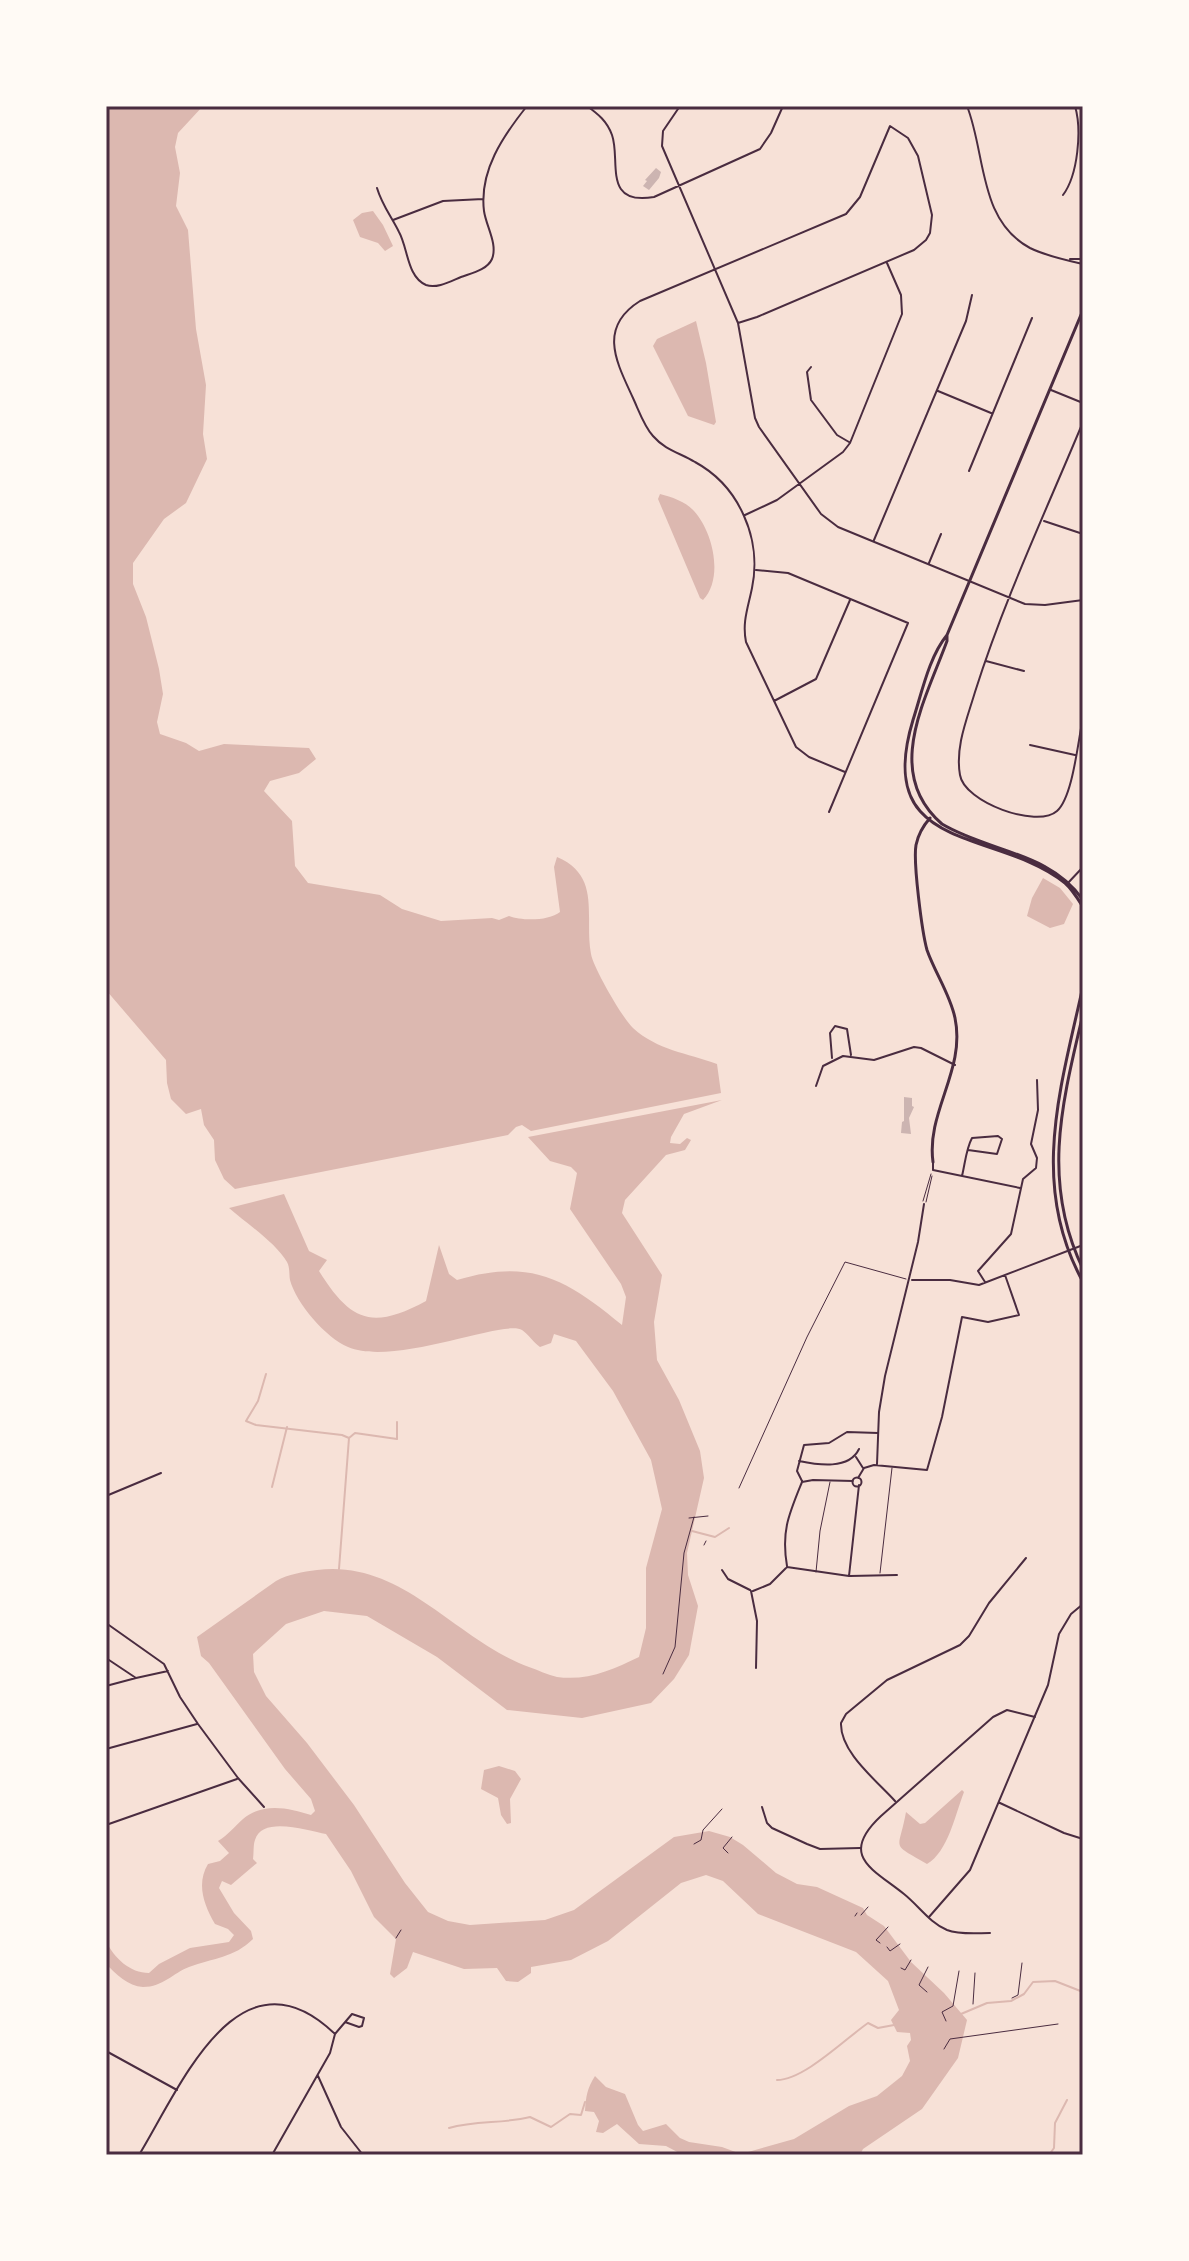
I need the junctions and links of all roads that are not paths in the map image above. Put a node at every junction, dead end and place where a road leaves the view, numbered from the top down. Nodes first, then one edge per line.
1 (527, 106) edge
2 (587, 106) edge
3 (680, 106) edge
4 (783, 106) edge
5 (967, 106) edge
6 (1075, 106) edge
7 (679, 185) junction
8 (377, 188) dead end
9 (1063, 195) dead end
10 (484, 199) junction
11 (392, 220) junction
12 (1083, 259) edge
13 (1064, 260) junction
14 (886, 262) junction
15 (1083, 264) edge
16 (715, 270) junction
17 (972, 295) dead end
18 (1083, 310) edge
19 (1032, 318) dead end
20 (738, 323) junction
21 (811, 367) dead end
22 (937, 390) junction
23 (1050, 390) junction
24 (1083, 403) edge
25 (992, 413) junction
26 (1083, 422) edge
27 (850, 443) junction
28 (969, 471) dead end
29 (800, 484) junction
30 (744, 515) junction
31 (1043, 521) junction
32 (941, 534) dead end
33 (1083, 534) edge
34 (874, 541) junction
35 (929, 564) junction
36 (754, 570) junction
37 (970, 582) junction
38 (1010, 597) junction
39 (851, 599) junction
40 (1083, 600) edge
41 (985, 660) junction
42 (1024, 671) dead end
43 (773, 701) junction
44 (1083, 718) edge
45 (1030, 745) dead end
46 (1075, 755) junction
47 (845, 772) junction
48 (829, 812) dead end
49 (930, 817) junction
50 (1083, 867) edge
51 (1068, 883) junction
52 (1083, 900) edge
53 (1083, 907) edge
54 (1083, 987) edge
55 (1083, 1014) edge
56 (851, 1055) junction
57 (832, 1060) junction
58 (955, 1065) junction
59 (1037, 1080) dead end
60 (816, 1086) dead end
61 (968, 1150) junction
62 (933, 1162) joint
63 (932, 1172) junction
64 (962, 1176) junction
65 (1021, 1188) junction
66 (924, 1204) joint
67 (1083, 1245) edge
68 (1072, 1250) junction
69 (1083, 1269) edge
70 (1005, 1275) junction
71 (910, 1280) junction
72 (985, 1282) junction
73 (1083, 1282) edge
74 (878, 1433) junction
75 (859, 1449) dead end
76 (855, 1456) junction
77 (798, 1461) junction
78 (877, 1466) junction
79 (864, 1468) junction
80 (892, 1468) junction
81 (161, 1473) dead end
82 (858, 1478) junction
83 (830, 1480) junction
84 (853, 1481) junction
85 (802, 1482) junction
86 (859, 1485) junction
87 (739, 1488) dead end
88 (106, 1496) edge
89 (1026, 1558) dead end
90 (787, 1567) junction
91 (722, 1570) dead end
92 (816, 1572) junction
93 (897, 1575) dead end
94 (849, 1576) junction
95 (880, 1576) junction
96 (751, 1591) junction
97 (1083, 1604) edge
98 (106, 1623) edge
99 (106, 1658) edge
100 (756, 1668) dead end
101 (169, 1671) junction
102 (136, 1678) junction
103 (106, 1686) edge
104 (1035, 1717) junction
105 (198, 1724) junction
106 (106, 1749) edge
107 (238, 1778) junction
108 (896, 1802) junction
109 (999, 1802) junction
110 (264, 1807) dead end
111 (762, 1807) dead end
112 (106, 1825) edge
113 (1083, 1839) edge
114 (861, 1848) junction
115 (929, 1918) junction
116 (990, 1933) dead end
117 (345, 2022) dead end
118 (335, 2034) junction
119 (106, 2051) edge
120 (317, 2075) junction
121 (178, 2091) junction
122 (139, 2155) edge
123 (272, 2155) edge
124 (363, 2155) edge

1 - 10 street
2 - 7 street
3 - 7 street
4 - 7 street
5 - 13 street
6 - 9 street
7 - 16 street
8 - 11 street
10 - 11 street
10 - 11 street
12 - 13 street
13 - 15 street
14 - 16 street
14 - 20 street
14 - 27 street
16 - 20 street
16 - 30 street
17 - 22 street
18 - 23 street
19 - 25 street
20 - 29 street
21 - 27 street
22 - 25 street
22 - 34 street
23 - 24 street
23 - 37 street
25 - 28 street
26 - 31 street
27 - 29 street
29 - 30 street
29 - 34 street
30 - 36 street
31 - 33 street
31 - 38 street
32 - 35 street
34 - 35 street
35 - 37 street
36 - 39 street
36 - 43 street
37 - 38 street
37 - 49 street
38 - 40 street
38 - 41 street
39 - 43 street
39 - 47 street
41 - 42 street
41 - 46 street
43 - 47 street
44 - 46 street
45 - 46 street
47 - 48 street
49 - 51 street
49 - 58 street
50 - 51 street
51 - 52 street
51 - 53 street
54 - 68 street
55 - 68 street
56 - 57 street
56 - 57 street
56 - 58 street
57 - 60 street
58 - 62 street
59 - 65 street
61 - 61 street
61 - 64 street
62 - 63 street
63 - 64 street
63 - 66 lane
64 - 65 street
65 - 72 street
66 - 71 street
67 - 68 street
68 - 69 street
68 - 70 street
68 - 73 street
70 - 72 street
70 - 80 street
71 - 72 street
71 - 74 street
71 - 87 lane
74 - 77 street
74 - 78 street
75 - 76 street
76 - 77 street
76 - 79 street
77 - 85 street
78 - 79 street
78 - 80 street
79 - 82 street
80 - 95 lane
81 - 88 street
82 - 84 street
82 - 86 street
83 - 84 street
83 - 85 street
83 - 92 lane
84 - 86 street
85 - 90 street
86 - 94 street
89 - 108 street
90 - 92 street
90 - 96 street
91 - 96 street
92 - 94 street
93 - 95 street
94 - 95 street
96 - 100 street
97 - 104 street
98 - 101 street
99 - 102 street
101 - 102 street
101 - 105 street
102 - 103 street
104 - 108 street
104 - 109 street
105 - 106 street
105 - 107 street
107 - 110 street
107 - 112 street
108 - 114 street
109 - 113 street
109 - 115 street
111 - 114 street
114 - 115 street
115 - 116 street
117 - 118 street
118 - 120 street
118 - 121 street
119 - 121 street
120 - 123 street
120 - 124 street
121 - 122 street

